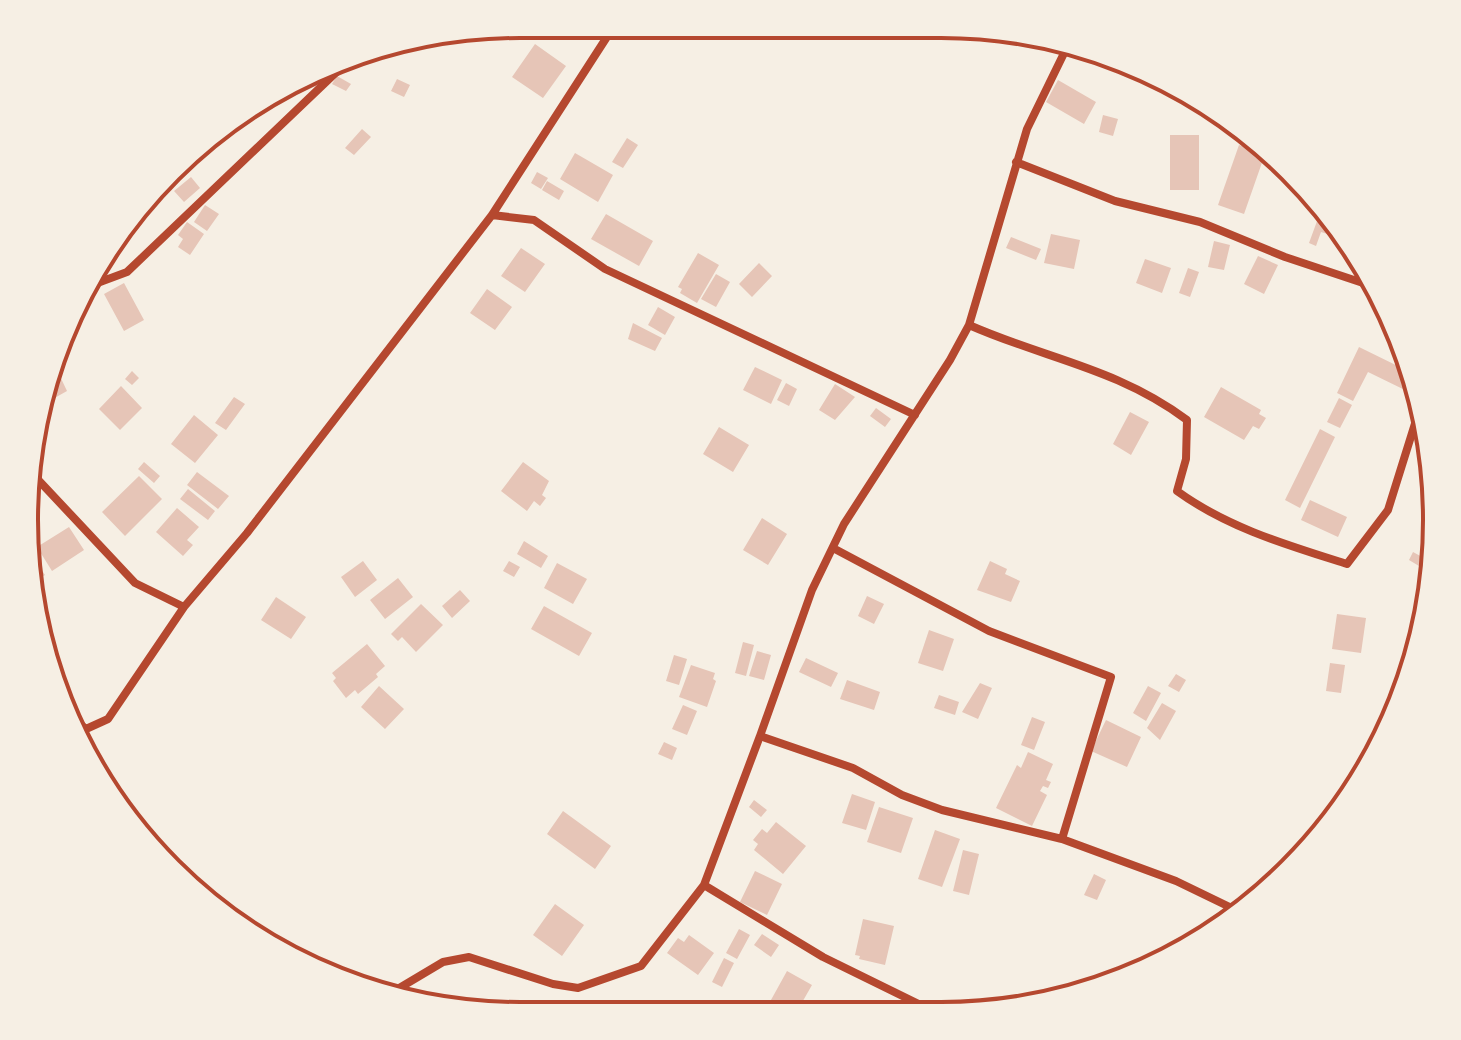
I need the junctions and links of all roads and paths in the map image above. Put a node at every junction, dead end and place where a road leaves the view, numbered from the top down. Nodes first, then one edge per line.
1 (606, 38) edge
2 (1064, 54) edge
3 (331, 77) edge
4 (1016, 162) junction
5 (492, 215) junction
6 (102, 281) edge
7 (1360, 282) edge
8 (969, 325) junction
9 (915, 415) junction
10 (1414, 427) edge
11 (40, 481) edge
12 (833, 548) junction
13 (184, 607) junction
14 (86, 729) edge
15 (760, 736) junction
16 (1062, 839) junction
17 (704, 885) junction
18 (1228, 906) edge
19 (401, 987) edge
20 (915, 1002) edge

1 - 5 street
2 - 4 street
3 - 6 street
4 - 7 street
4 - 8 street
5 - 9 street
5 - 13 street
8 - 9 street
8 - 10 street
9 - 12 street
11 - 13 street
12 - 15 street
12 - 16 street
13 - 14 street
15 - 16 street
15 - 17 street
16 - 18 street
17 - 19 street
17 - 20 street

